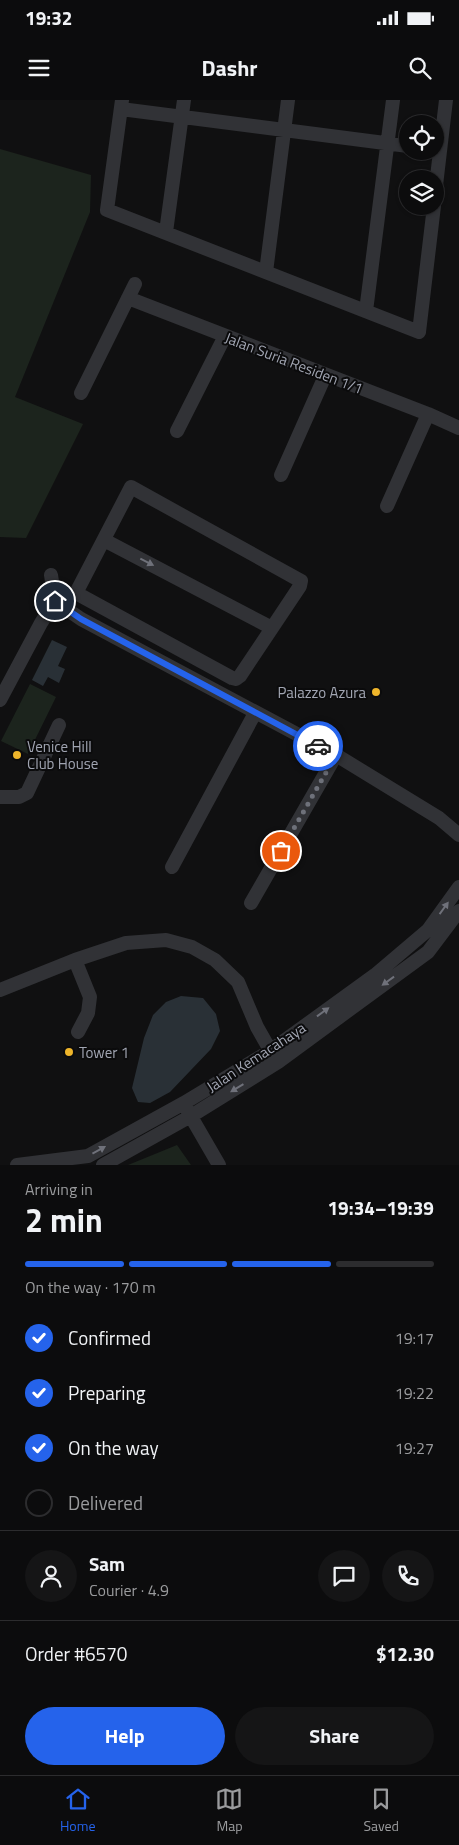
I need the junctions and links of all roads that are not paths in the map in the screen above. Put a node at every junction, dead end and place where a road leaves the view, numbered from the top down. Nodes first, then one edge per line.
1 (184, 100) edge
2 (288, 100) edge
3 (393, 100) edge
4 (446, 100) edge
5 (121, 105) edge
6 (444, 115) edge
7 (182, 117) junction
8 (284, 130) junction
9 (387, 144) junction
10 (399, 145) edge
11 (433, 215) edge
12 (166, 232) junction
13 (266, 272) junction
14 (135, 284) dead end
15 (128, 298) junction
16 (366, 311) junction
17 (225, 336) junction
18 (325, 376) junction
19 (81, 393) dead end
20 (428, 414) junction
21 (459, 428) edge
22 (177, 431) dead end
23 (280, 475) dead end
24 (387, 506) dead end
25 (104, 540) junction
26 (51, 575) dead end
27 (76, 594) junction
28 (55, 601) junction
29 (272, 628) junction
30 (0, 700) edge
31 (255, 713) junction
32 (59, 725) dead end
33 (336, 755) junction
34 (0, 797) edge
35 (459, 836) edge
36 (172, 868) dead end
37 (459, 887) edge
38 (251, 903) dead end
39 (459, 911) edge
40 (74, 960) junction
41 (0, 990) edge
42 (78, 1032) dead end
43 (270, 1051) junction
44 (278, 1062) junction
45 (184, 1103) junction
46 (191, 1116) junction
47 (17, 1165) edge
48 (102, 1165) edge
49 (219, 1165) edge

1 - 7 street
2 - 8 street
3 - 9 street
4 - 6 street
5 - 7 street
5 - 12 street
7 - 8 street
7 - 12 street
8 - 9 street
8 - 13 street
9 - 10 street
9 - 16 street
11 - 16 street
12 - 13 street
13 - 16 street
14 - 15 street
15 - 17 street, Jalan Suria Residen 1/1
15 - 19 street
17 - 18 street, Jalan Suria Residen 1/1
17 - 22 street
18 - 20 street, Jalan Suria Residen 1/1
18 - 23 street
20 - 21 street, Jalan Suria Residen 1/1
20 - 24 street
25 - 27 street
25 -> 29 street
25 - 29 street
26 - 28 street
27 - 28 street
27 - 29 street
28 - 30 street
28 - 31 street
31 - 33 street
31 - 36 street
32 - 34 street
33 - 35 street
33 - 38 street
43 -> 37 street, Jalan Kemacahaya
39 -> 44 street, Jalan Kemacahaya
40 - 41 street
40 - 42 street
40 - 43 street
43 - 44 street
43 - 45 street, Jalan Kemacahaya
44 -> 46 street, Jalan Kemacahaya
45 - 46 street
47 -> 45 street, Jalan Kemacahaya
46 - 48 street, Jalan Kemacahaya
46 - 49 street

